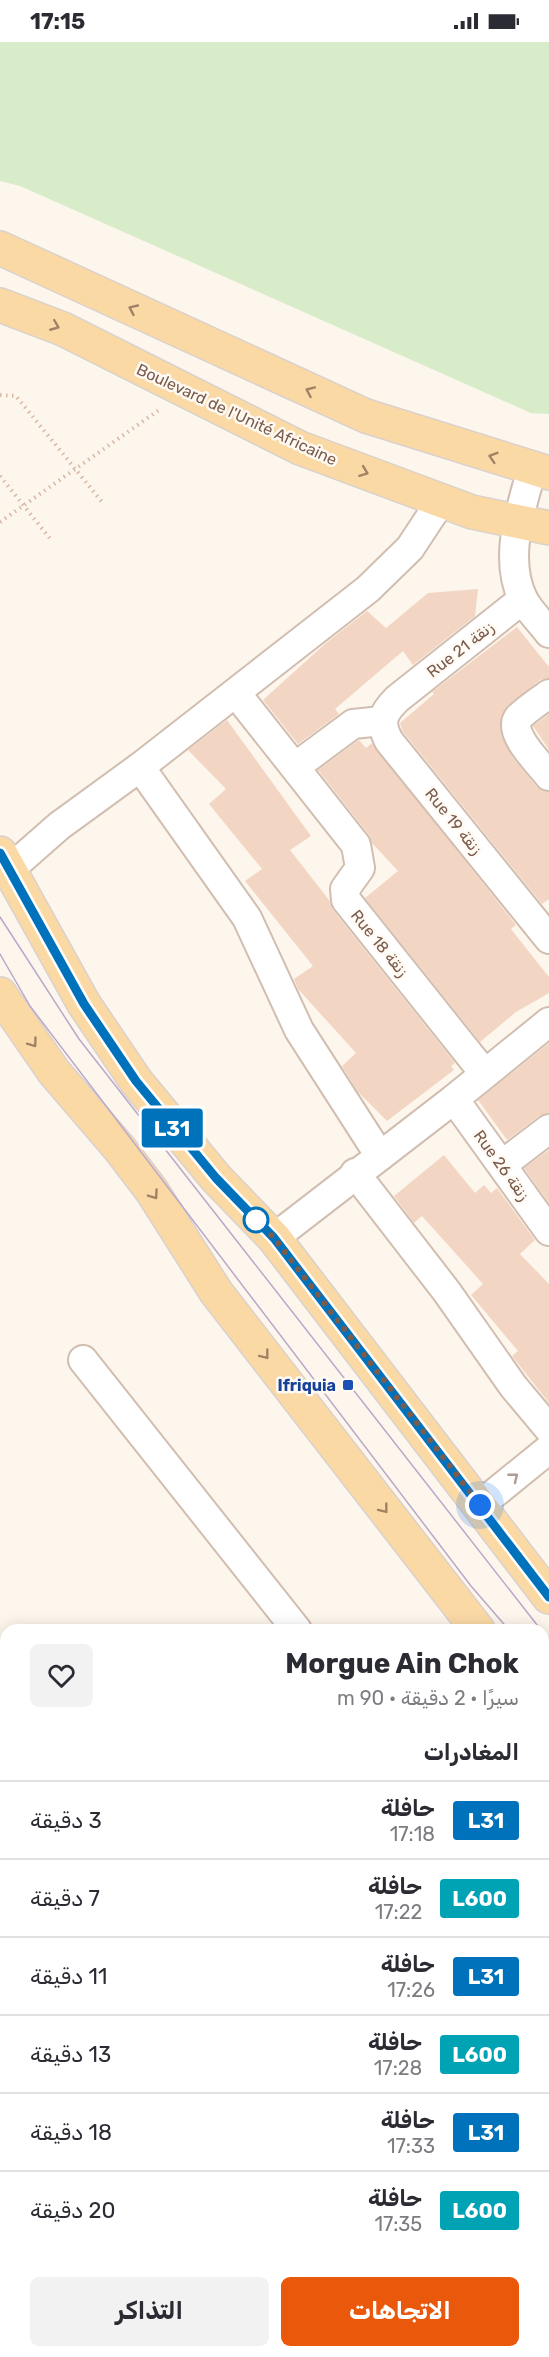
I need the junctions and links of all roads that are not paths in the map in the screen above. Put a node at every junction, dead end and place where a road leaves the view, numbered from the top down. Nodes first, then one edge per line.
1 (0, 249) edge
2 (0, 305) edge
3 (540, 471) edge
4 (441, 501) junction
5 (518, 520) junction
6 (549, 528) edge
7 (523, 599) junction
8 (549, 633) edge
9 (236, 693) junction
10 (549, 694) edge
11 (389, 710) junction
12 (140, 767) junction
13 (296, 767) junction
14 (549, 776) edge
15 (4, 861) edge
16 (544, 922) edge
17 (0, 994) edge
18 (549, 1022) edge
19 (484, 1073) junction
20 (454, 1099) junction
21 (549, 1129) edge
22 (380, 1156) junction
23 (503, 1164) junction
24 (355, 1173) junction
25 (549, 1231) edge
26 (274, 1238) junction
27 (83, 1360) dead end
28 (549, 1429) edge
29 (549, 1449) edge
30 (480, 1505) junction
31 (549, 1597) edge
32 (292, 1624) edge
33 (473, 1624) edge

3 -> 1 main road
2 -> 4 main road, Boulevard de l'Unité Africaine
3 - 5 street
4 - 5 main road, Boulevard de l'Unité Africaine
4 - 9 street
5 - 6 main road, Boulevard de l'Unité Africaine
5 - 7 street
7 - 8 street
7 - 11 street, Rue 21 زنقة
9 - 12 street
9 - 13 street, Rue 18 زنقة
10 - 14 street
11 - 13 street
11 - 16 street, Rue 19 زنقة
12 - 15 street
12 - 22 street
13 - 19 street, Rue 18 زنقة
15 - 26 main road
17 -> 33 main road
18 - 19 street
19 - 20 street
20 - 22 street
20 - 23 street, Rue 26 زنقة
21 - 23 street
22 - 24 street
23 - 25 street, Rue 26 زنقة
24 - 26 street
24 - 28 street
26 - 30 main road
27 - 32 street
30 -> 29 street
30 - 31 main road

